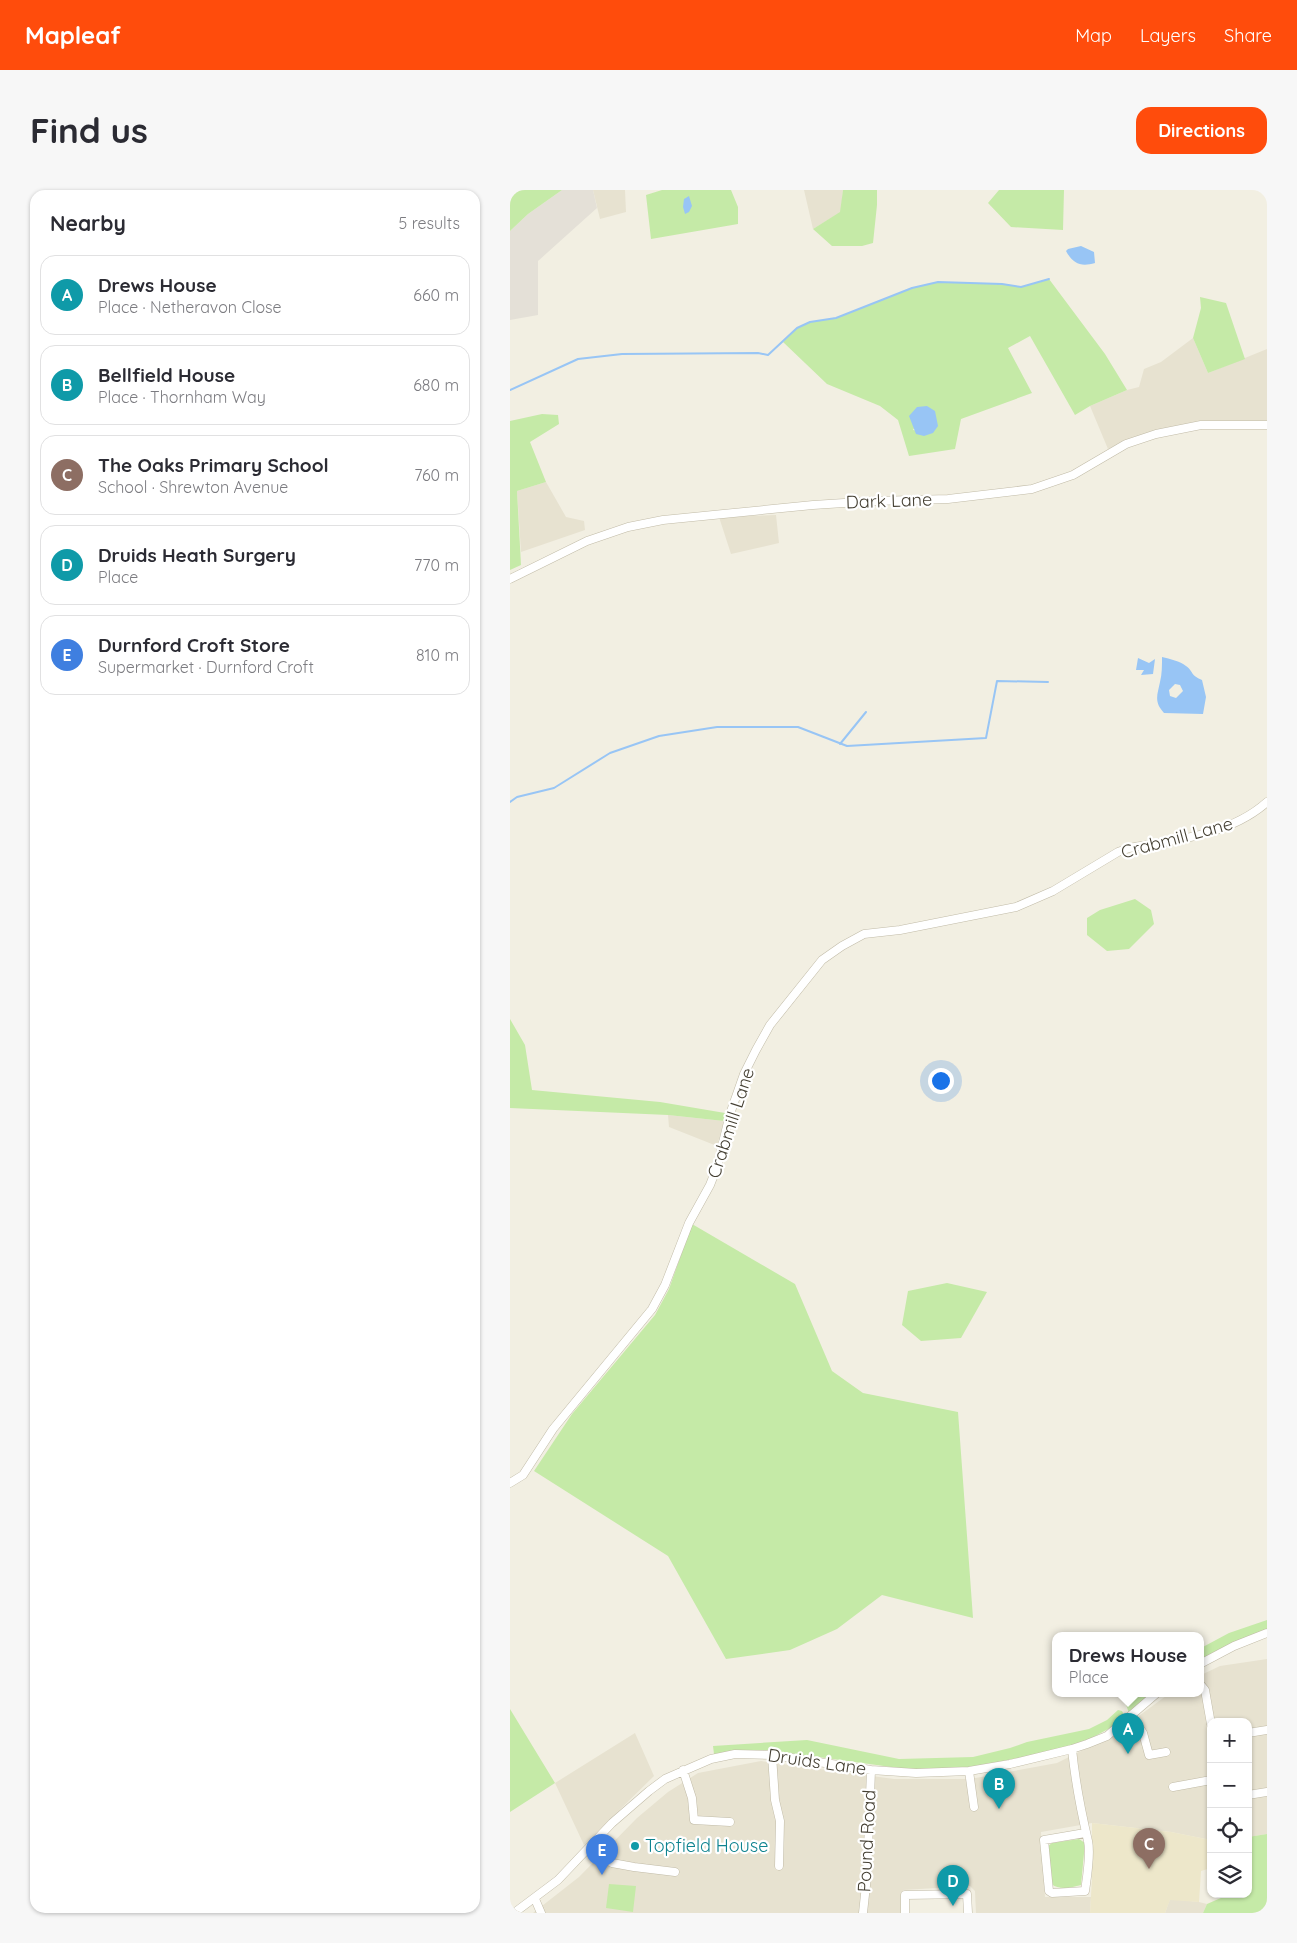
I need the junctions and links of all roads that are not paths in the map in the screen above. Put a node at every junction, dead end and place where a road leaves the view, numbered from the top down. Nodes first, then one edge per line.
1 (1267, 425) edge
2 (510, 579) edge
3 (1267, 802) edge
4 (510, 1483) edge
5 (1267, 1633) edge
6 (1204, 1662) edge
7 (1204, 1689) edge
8 (1152, 1697) edge
9 (1131, 1715) junction
10 (1210, 1718) edge
11 (1267, 1730) edge
12 (1252, 1732) edge
13 (1072, 1749) junction
14 (1166, 1752) dead end
15 (772, 1755) junction
16 (683, 1770) junction
17 (871, 1770) junction
18 (969, 1771) junction
19 (1207, 1781) edge
20 (1173, 1787) dead end
21 (1267, 1792) edge
22 (1252, 1795) edge
23 (974, 1807) dead end
24 (730, 1822) dead end
25 (1085, 1834) junction
26 (589, 1849) junction
27 (779, 1866) dead end
28 (675, 1872) dead end
29 (535, 1899) junction
30 (514, 1913) edge
31 (541, 1913) edge
32 (863, 1913) edge
33 (905, 1913) edge
34 (968, 1913) edge

1 - 2 street, Dark Lane
3 - 4 street, Crabmill Lane
5 - 6 street
7 - 10 street
8 - 9 street, Druids Lane
9 - 13 street, Druids Lane
9 - 14 street
11 - 12 street
13 - 18 street, Druids Lane
13 - 25 street
15 - 16 street, Druids Lane
15 - 17 street, Druids Lane
15 - 27 street
16 - 24 street
16 - 26 street, Druids Lane
17 - 18 street, Druids Lane
17 - 32 street, Pound Road
18 - 23 street
19 - 20 street
21 - 22 street
25 - 25 street
26 - 28 street
26 - 29 street, Druids Lane
29 - 30 street, Druids Lane
29 - 31 street
33 - 34 street

